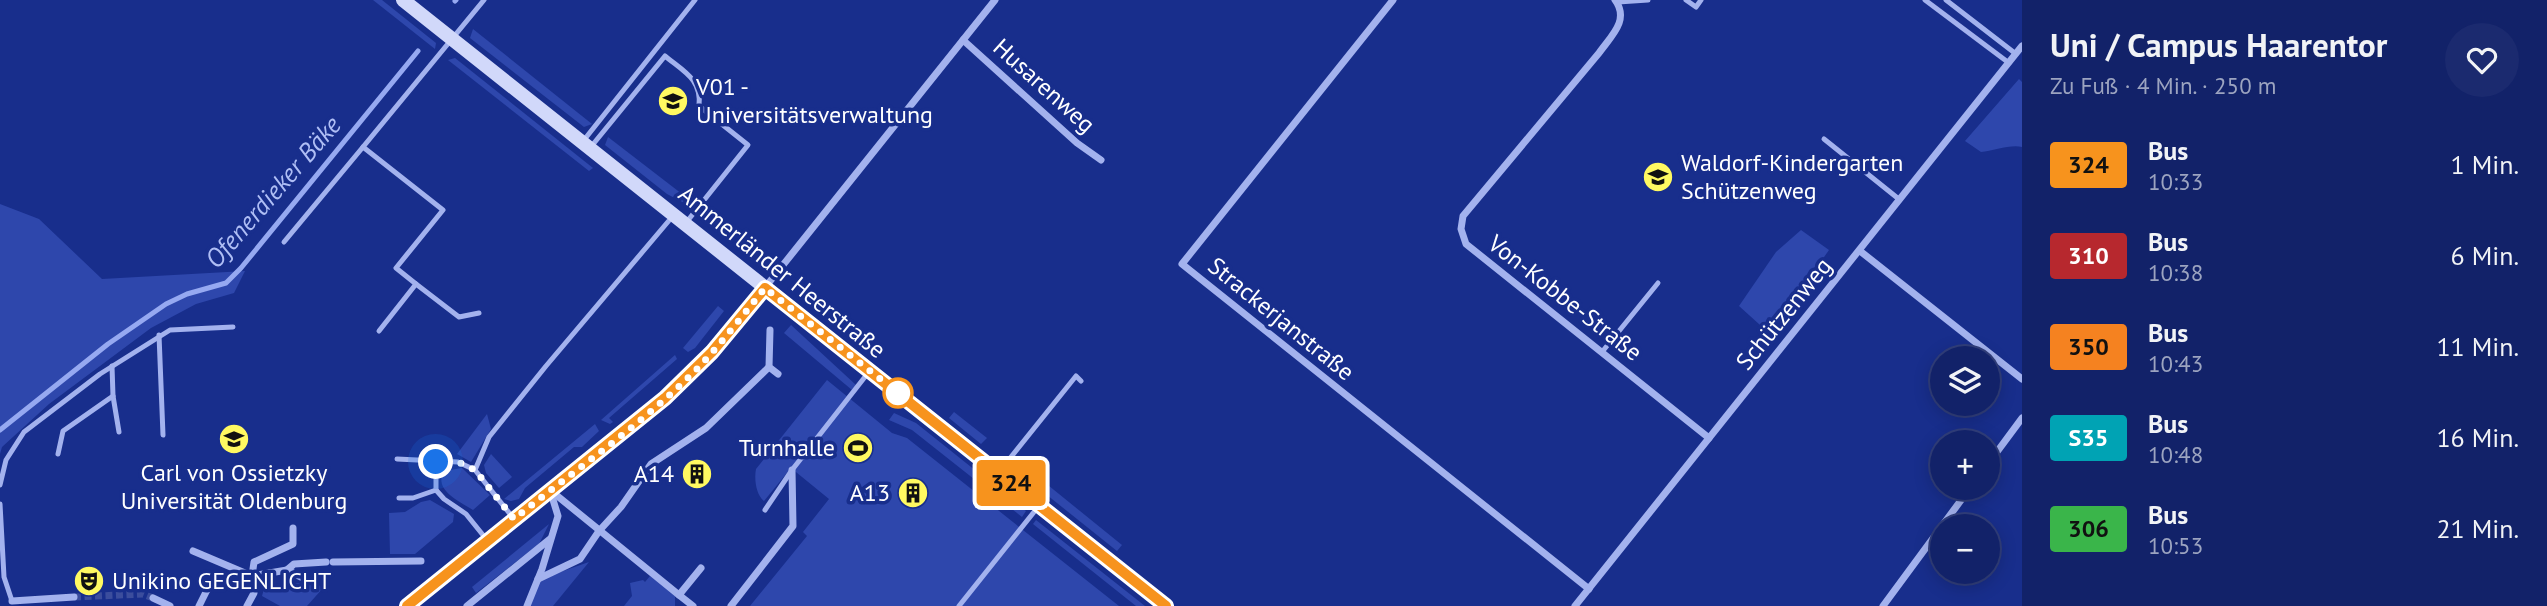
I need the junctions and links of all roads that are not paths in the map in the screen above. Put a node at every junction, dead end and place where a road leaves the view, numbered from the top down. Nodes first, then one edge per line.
1 (403, 0) edge
2 (484, 0) edge
3 (695, 0) edge
4 (995, 0) edge
5 (1393, 0) edge
6 (1648, 0) edge
7 (1686, 0) edge
8 (1701, 0) edge
9 (1926, 0) edge
10 (1946, 0) edge
11 (1616, 1) edge
12 (452, 39) junction
13 (963, 40) junction
14 (2022, 46) edge
15 (2016, 54) junction
16 (2009, 63) junction
17 (1824, 139) dead end
18 (587, 145) junction
19 (363, 147) junction
20 (1101, 160) dead end
21 (1900, 200) junction
22 (680, 219) junction
23 (284, 242) dead end
24 (1860, 251) junction
25 (416, 284) junction
26 (1658, 284) dead end
27 (765, 288) junction
28 (478, 313) dead end
29 (233, 327) dead end
30 (770, 330) dead end
31 (379, 331) dead end
32 (159, 335) junction
33 (1602, 352) junction
34 (112, 366) junction
35 (769, 367) junction
36 (869, 370) junction
37 (778, 374) dead end
38 (2022, 379) edge
39 (1081, 381) dead end
40 (113, 396) junction
41 (2022, 418) edge
42 (119, 432) dead end
43 (163, 435) dead end
44 (1709, 438) junction
45 (2000, 448) edge
46 (58, 454) dead end
47 (397, 459) dead end
48 (436, 462) junction
49 (475, 470) junction
50 (792, 470) junction
51 (999, 473) junction
52 (0, 485) edge
53 (436, 490) junction
54 (550, 490) junction
55 (399, 498) dead end
56 (1961, 500) edge
57 (0, 503) edge
58 (1040, 506) junction
59 (765, 510) dead end
60 (514, 519) junction
61 (293, 528) dead end
62 (598, 531) junction
63 (550, 538) junction
64 (487, 540) junction
65 (193, 551) dead end
66 (204, 557) junction
67 (421, 561) dead end
68 (701, 568) dead end
69 (210, 569) dead end
70 (287, 570) junction
71 (253, 576) junction
72 (301, 577) dead end
73 (538, 579) junction
74 (212, 580) dead end
75 (1589, 589) junction
76 (461, 595) dead end
77 (74, 597) tunnel mouth
78 (153, 598) tunnel mouth
79 (682, 600) edge
80 (12, 601) joint
81 (408, 605) edge
82 (469, 605) edge
83 (170, 606) edge
84 (199, 606) edge
85 (247, 606) edge
86 (527, 606) edge
87 (693, 606) edge
88 (730, 606) edge
89 (959, 606) edge
90 (1166, 606) edge
91 (1575, 606) edge
92 (1883, 606) edge

1 - 12 street, Ammerländer Heerstraße
2 - 12 lane
3 - 18 lane
4 - 13 street
5 - 75 street, Strackerjanstraße
6 - 11 lane
7 - 8 lane
9 - 16 lane
10 - 15 lane
11 - 33 street, Von-Kobbe-Straße
12 - 18 street, Ammerländer Heerstraße
12 - 19 lane
13 - 20 street, Husarenweg
13 - 27 street
14 - 15 street, Schützenweg
15 - 16 street, Schützenweg
16 - 21 street, Schützenweg
17 - 21 lane
18 - 22 street, Ammerländer Heerstraße
18 - 22 lane
19 - 23 lane
19 - 25 lane
21 - 24 street, Schützenweg
22 - 27 street, Ammerländer Heerstraße
22 - 49 lane
24 - 38 street
24 - 44 street, Schützenweg
25 - 28 lane
25 - 31 lane
26 - 33 lane
27 - 36 street, Ammerländer Heerstraße
27 - 54 street
29 - 32 lane
30 - 35 street
32 - 34 lane
32 - 43 lane
33 - 44 street, Von-Kobbe-Straße
34 - 40 lane
34 - 52 lane
35 - 37 street
35 - 62 street
36 - 50 lane
36 - 51 street, Ammerländer Heerstraße
39 - 51 lane
40 - 42 lane
40 - 46 lane
41 - 45 street
44 - 75 street, Schützenweg
47 - 48 lane
48 - 49 lane
48 - 53 lane
49 - 60 lane
50 - 59 lane
50 - 88 street
51 - 58 street, Ammerländer Heerstraße
53 - 55 lane
53 - 64 lane
54 - 60 street
54 - 62 street
54 - 63 street
56 - 92 street
57 - 80 lane
58 - 89 lane
58 - 90 street, Ammerländer Heerstraße
60 - 64 street
61 - 71 street
62 - 73 street
62 - 79 street
63 - 73 street
63 - 82 street
64 - 81 street
65 - 66 street
66 - 69 street
66 - 71 street
67 - 70 street
68 - 79 street
70 - 71 street
70 - 72 street
71 - 85 street
73 - 86 street
74 - 84 street
75 - 91 street, Schützenweg
76 - 82 street
77 - 80 street
78 - 83 street
79 - 87 street

